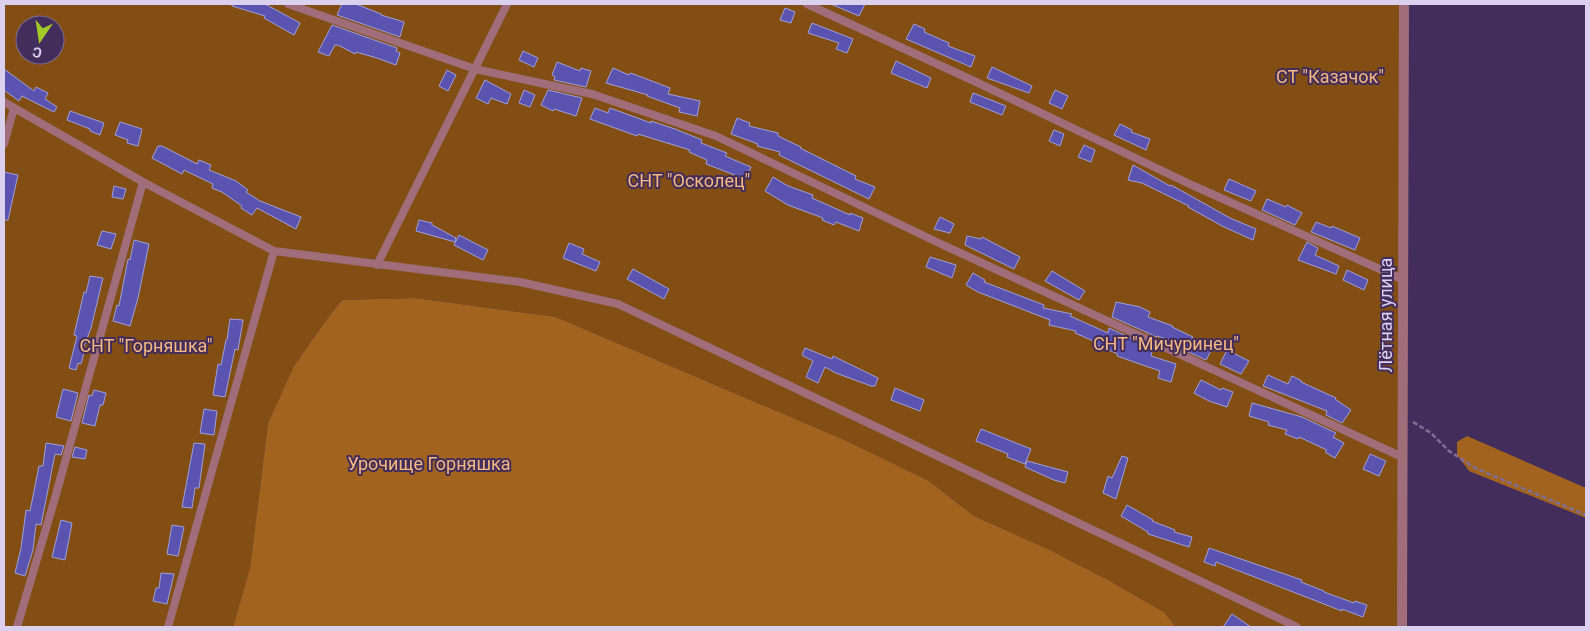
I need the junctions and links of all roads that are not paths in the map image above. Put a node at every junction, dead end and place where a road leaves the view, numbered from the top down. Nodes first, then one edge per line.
1 (288, 4) edge
2 (507, 4) edge
3 (807, 4) edge
4 (1404, 4) edge
5 (475, 69) junction
6 (4, 102) edge
7 (14, 108) junction
8 (4, 144) edge
9 (143, 182) junction
10 (274, 252) junction
11 (377, 264) junction
12 (1402, 279) junction
13 (1402, 457) junction
14 (17, 627) edge
15 (168, 627) edge
16 (1296, 627) edge
17 (1402, 627) edge

1 - 5 lane
2 - 5 lane
3 - 12 lane
4 - 12 street, Лётная улица
5 - 11 lane
5 - 13 lane
6 - 7 lane
7 - 8 lane
7 - 9 lane
9 - 10 lane
9 - 14 lane
10 - 11 lane
10 - 15 lane
11 - 16 lane
12 - 13 street, Лётная улица
13 - 17 street, Лётная улица

